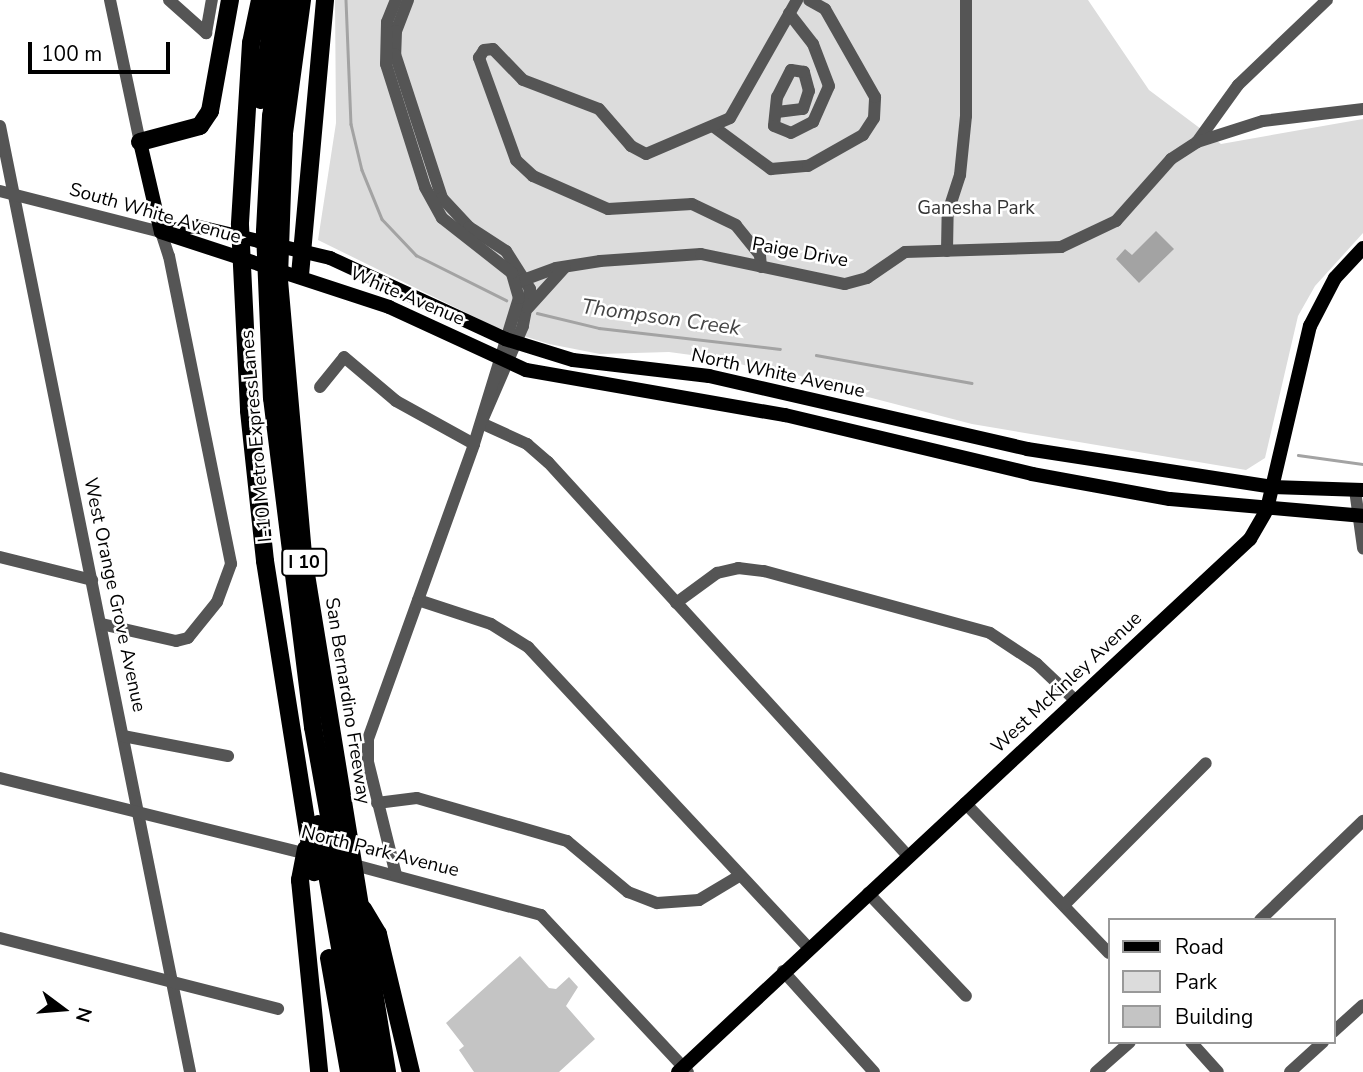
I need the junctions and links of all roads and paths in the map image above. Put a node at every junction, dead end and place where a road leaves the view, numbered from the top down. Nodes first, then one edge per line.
1 (110, 0) edge
2 (169, 0) edge
3 (212, 0) edge
4 (230, 0) edge
5 (260, 0) edge
6 (275, 0) edge
7 (288, 0) edge
8 (302, 0) edge
9 (325, 0) edge
10 (396, 0) edge
11 (408, 0) edge
12 (797, 0) edge
13 (809, 0) edge
14 (966, 0) edge
15 (1327, 0) edge
16 (789, 13) junction
17 (1363, 109) edge
18 (777, 112) dead end
19 (0, 126) edge
20 (713, 127) junction
21 (140, 142) junction
22 (1197, 142) junction
23 (5, 192) edge
24 (259, 230) junction
25 (161, 232) junction
26 (1363, 248) edge
27 (947, 251) junction
28 (301, 252) junction
29 (566, 266) junction
30 (761, 267) junction
31 (300, 275) junction
32 (523, 280) junction
33 (267, 281) junction
34 (528, 308) junction
35 (510, 341) junction
36 (503, 360) junction
37 (320, 387) dead end
38 (481, 423) junction
39 (474, 444) junction
40 (1272, 487) junction
41 (1359, 490) edge
42 (1267, 509) junction
43 (1360, 516) edge
44 (1363, 548) edge
45 (0, 557) edge
46 (92, 580) junction
47 (418, 600) junction
48 (676, 603) junction
49 (101, 624) junction
50 (1076, 701) junction
51 (124, 736) junction
52 (228, 756) dead end
53 (1206, 763) dead end
54 (0, 778) edge
55 (377, 803) junction
56 (965, 803) junction
57 (139, 812) junction
58 (1363, 821) edge
59 (324, 837) junction
60 (908, 856) junction
61 (396, 875) junction
62 (739, 876) junction
63 (334, 889) junction
64 (868, 893) junction
65 (1065, 904) junction
66 (1262, 918) edge
67 (0, 938) edge
68 (808, 947) junction
69 (1108, 952) edge
70 (783, 971) junction
71 (172, 982) junction
72 (966, 996) dead end
73 (1363, 1005) edge
74 (278, 1009) dead end
75 (1335, 1030) edge
76 (1127, 1044) edge
77 (1193, 1044) edge
78 (1321, 1044) edge
79 (683, 1070) edge
80 (190, 1072) edge
81 (319, 1072) edge
82 (349, 1072) edge
83 (362, 1072) edge
84 (375, 1072) edge
85 (387, 1072) edge
86 (411, 1072) edge
87 (874, 1072) edge
88 (1096, 1072) edge
89 (1219, 1072) edge
90 (1290, 1072) edge

1 - 21 street
2 - 3 street
4 - 21 highway
5 - 24 highway, San Bernardino Freeway / I 10
6 - 24 highway
7 - 24 highway
8 - 24 highway, San Bernardino Freeway / I 10
9 - 28 highway
10 - 32 street
11 - 32 street
12 - 16 street
13 - 20 street
14 - 27 street
15 - 22 street
16 - 18 street
16 - 20 street
17 - 22 street, Paige Drive
19 - 23 street, West Orange Grove Avenue
20 - 30 street
21 - 25 main road
22 - 27 street, Paige Drive
23 - 25 street, South White Avenue
23 - 46 street, West Orange Grove Avenue
24 - 33 highway, San Bernardino Freeway / I 10
24 - 59 highway, San Bernardino Freeway / I 10
25 - 28 main road, North White Avenue
25 - 31 main road, South White Avenue
25 - 49 street
26 - 40 main road, West McKinley Avenue
27 - 30 street, Paige Drive
28 - 31 highway
28 - 35 main road, North White Avenue
29 - 30 street, Paige Drive
29 - 32 street, Paige Drive
29 - 34 street
31 - 36 main road, White Avenue
32 - 34 street
32 - 35 street
33 - 59 highway, San Bernardino Freeway / I 10
33 - 59 highway, I-10 Metro ExpressLanes
34 - 35 street
35 - 36 street
35 - 40 main road, North White Avenue
36 - 38 street
36 - 42 main road, North White Avenue
37 - 39 street
38 - 39 street
38 - 48 street
39 - 47 street
40 - 41 main road, North White Avenue
40 - 42 main road, West McKinley Avenue
41 - 43 street
42 - 43 main road, North White Avenue
42 - 50 main road, West McKinley Avenue
43 - 44 street
45 - 46 street
46 - 49 street, West Orange Grove Avenue
47 - 55 street
47 - 62 street
48 - 50 street
48 - 60 street
49 - 51 street, West Orange Grove Avenue
50 - 56 main road, West McKinley Avenue
51 - 52 street
51 - 57 street, West Orange Grove Avenue
53 - 65 street
54 - 57 street, North Park Avenue
55 - 61 street
55 - 62 street
56 - 60 main road, West McKinley Avenue
56 - 65 street
57 - 61 street, North Park Avenue
57 - 71 street, West Orange Grove Avenue
58 - 66 street
59 - 63 highway
59 - 63 highway, San Bernardino Freeway / I 10
59 - 63 highway, I-10 Metro ExpressLanes
60 - 64 main road, West McKinley Avenue
61 - 79 street, North Park Avenue
62 - 68 street
63 - 81 highway
63 - 82 highway, San Bernardino Freeway / I 10
63 - 83 highway, I-10 Metro ExpressLanes
63 - 84 highway, I-10 Metro ExpressLanes
63 - 85 highway, San Bernardino Freeway / I 10
63 - 86 highway
64 - 68 main road, West McKinley Avenue
64 - 72 street
65 - 69 street
67 - 71 street
68 - 70 main road, West McKinley Avenue
70 - 79 main road, West McKinley Avenue
70 - 87 street
71 - 74 street
71 - 80 street, West Orange Grove Avenue
73 - 75 street
76 - 88 street
77 - 89 street
78 - 90 street

